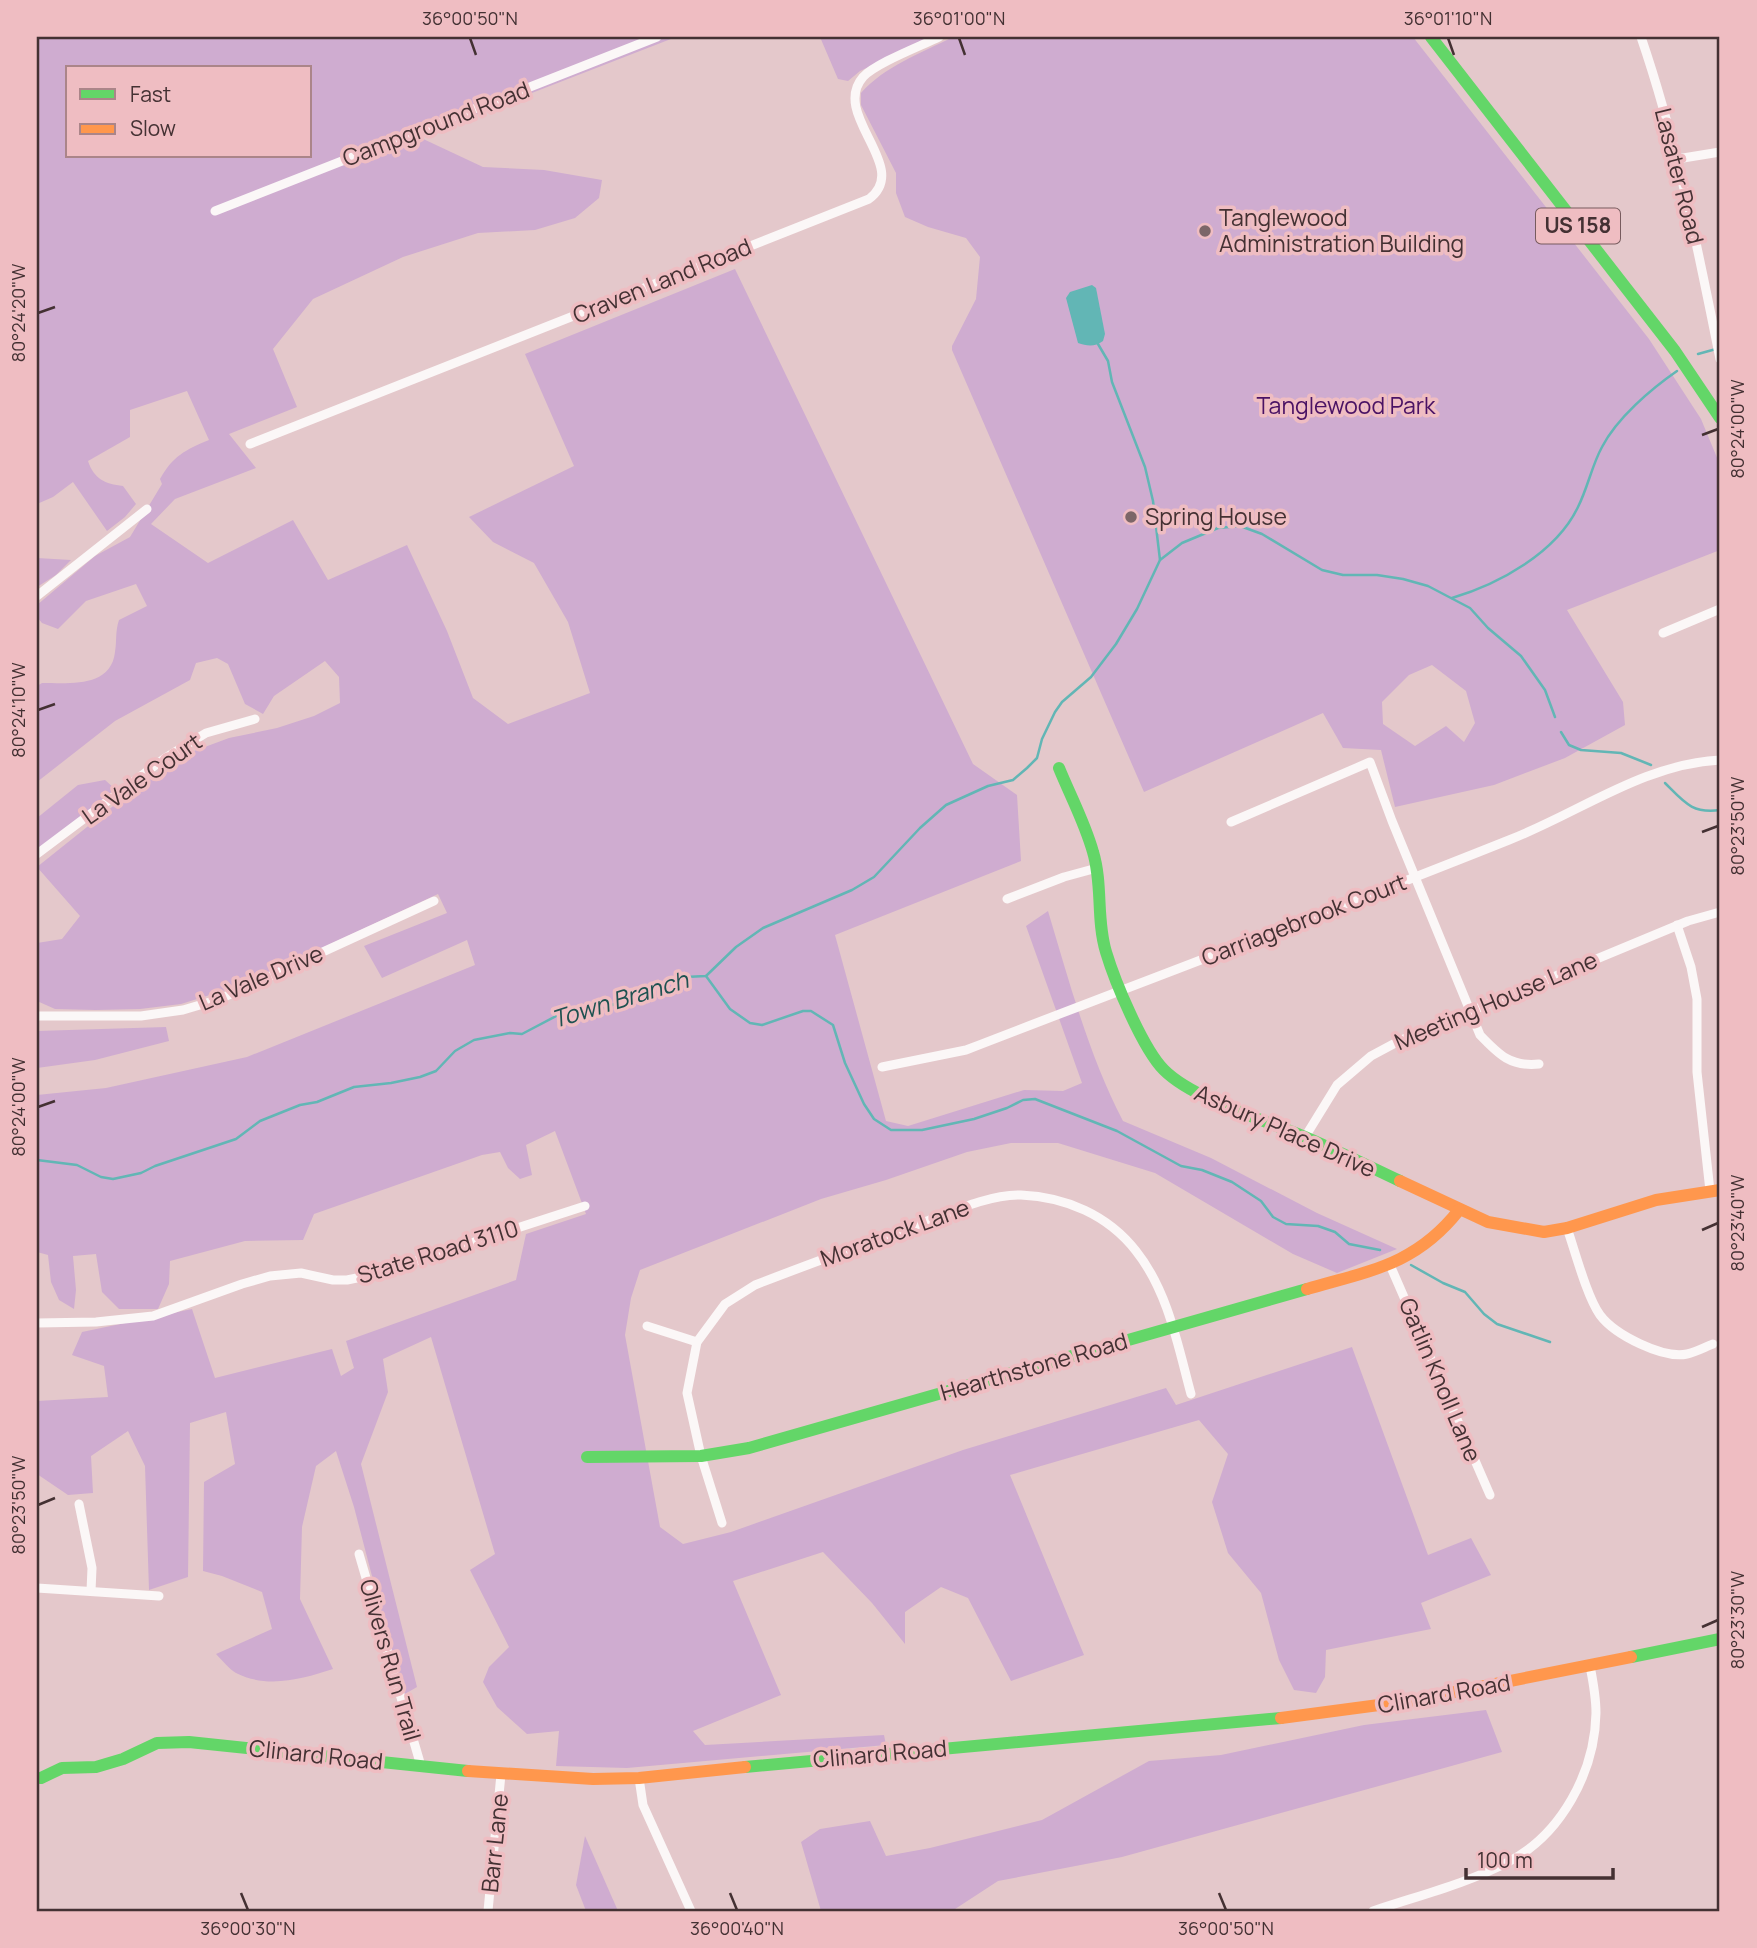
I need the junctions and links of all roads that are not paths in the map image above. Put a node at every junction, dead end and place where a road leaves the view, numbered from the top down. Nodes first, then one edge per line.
1 (657, 37) edge
2 (939, 37) edge
3 (1431, 37) edge
4 (1641, 37) edge
5 (1720, 152) edge
6 (1677, 159) junction
7 (215, 211) dead end
8 (1720, 359) edge
9 (1720, 418) edge
10 (250, 444) dead end
11 (147, 509) dead end
12 (37, 596) edge
13 (1720, 609) edge
14 (1663, 633) dead end
15 (255, 719) dead end
16 (1720, 760) edge
17 (1059, 768) dead end
18 (1231, 822) dead end
19 (37, 854) edge
20 (1097, 868) junction
21 (1416, 877) junction
22 (1007, 899) dead end
23 (434, 901) dead end
24 (1720, 912) edge
25 (1677, 925) junction
26 (1121, 991) junction
27 (1469, 1012) junction
28 (37, 1016) edge
29 (1539, 1064) dead end
30 (882, 1067) dead end
31 (1305, 1137) junction
32 (1715, 1191) edge
33 (585, 1206) dead end
34 (1459, 1210) junction
35 (1567, 1228) junction
36 (1390, 1265) junction
37 (37, 1323) edge
38 (647, 1326) dead end
39 (1173, 1327) junction
40 (697, 1342) junction
41 (1713, 1344) dead end
42 (1191, 1394) dead end
43 (701, 1456) junction
44 (586, 1457) dead end
45 (1490, 1495) dead end
46 (79, 1504) dead end
47 (722, 1524) dead end
48 (359, 1554) dead end
49 (37, 1588) edge
50 (91, 1591) junction
51 (159, 1596) dead end
52 (1720, 1639) edge
53 (1590, 1666) junction
54 (421, 1766) junction
55 (501, 1774) junction
56 (41, 1778) dead end
57 (639, 1778) junction
58 (488, 1911) edge
59 (691, 1911) edge
60 (1373, 1911) edge

1 - 7 street, Campground Road
2 - 10 street, Craven Land Road
3 - 9 street, US 158
4 - 6 street, Lasater Road
5 - 6 street
6 - 8 street, Lasater Road
11 - 12 street
13 - 14 street
15 - 19 street, La Vale Court
16 - 21 street, Carriagebrook Court
17 - 20 street, Asbury Place Drive
18 - 21 street
20 - 22 street
20 - 26 street, Asbury Place Drive
21 - 26 street, Carriagebrook Court
21 - 27 street
23 - 28 street, La Vale Drive
24 - 25 street, Meeting House Lane
25 - 27 street, Meeting House Lane
25 - 32 street
26 - 30 street, Carriagebrook Court
26 - 31 street, Asbury Place Drive
27 - 29 street
27 - 31 street, Meeting House Lane
31 - 34 street, Asbury Place Drive
32 - 35 street, Asbury Place Drive
33 - 37 street, State Road 3110
34 - 35 street, Asbury Place Drive
34 - 36 street, Hearthstone Road
35 - 41 street
36 - 39 street, Hearthstone Road
36 - 45 street, Gatlin Knoll Lane
38 - 40 street
39 - 40 street, Moratock Lane
39 - 42 street, Moratock Lane
39 - 43 street, Hearthstone Road
40 - 43 street, Moratock Lane
43 - 44 street, Hearthstone Road
43 - 47 street, Moratock Lane
46 - 50 street
48 - 54 street, Olivers Run Trail
49 - 50 street
50 - 51 street
52 - 53 street, Clinard Road
53 - 57 street, Clinard Road
53 - 60 street
54 - 55 street, Clinard Road
54 - 56 street, Clinard Road
55 - 57 street, Clinard Road
55 - 58 street, Barr Lane
57 - 59 street

